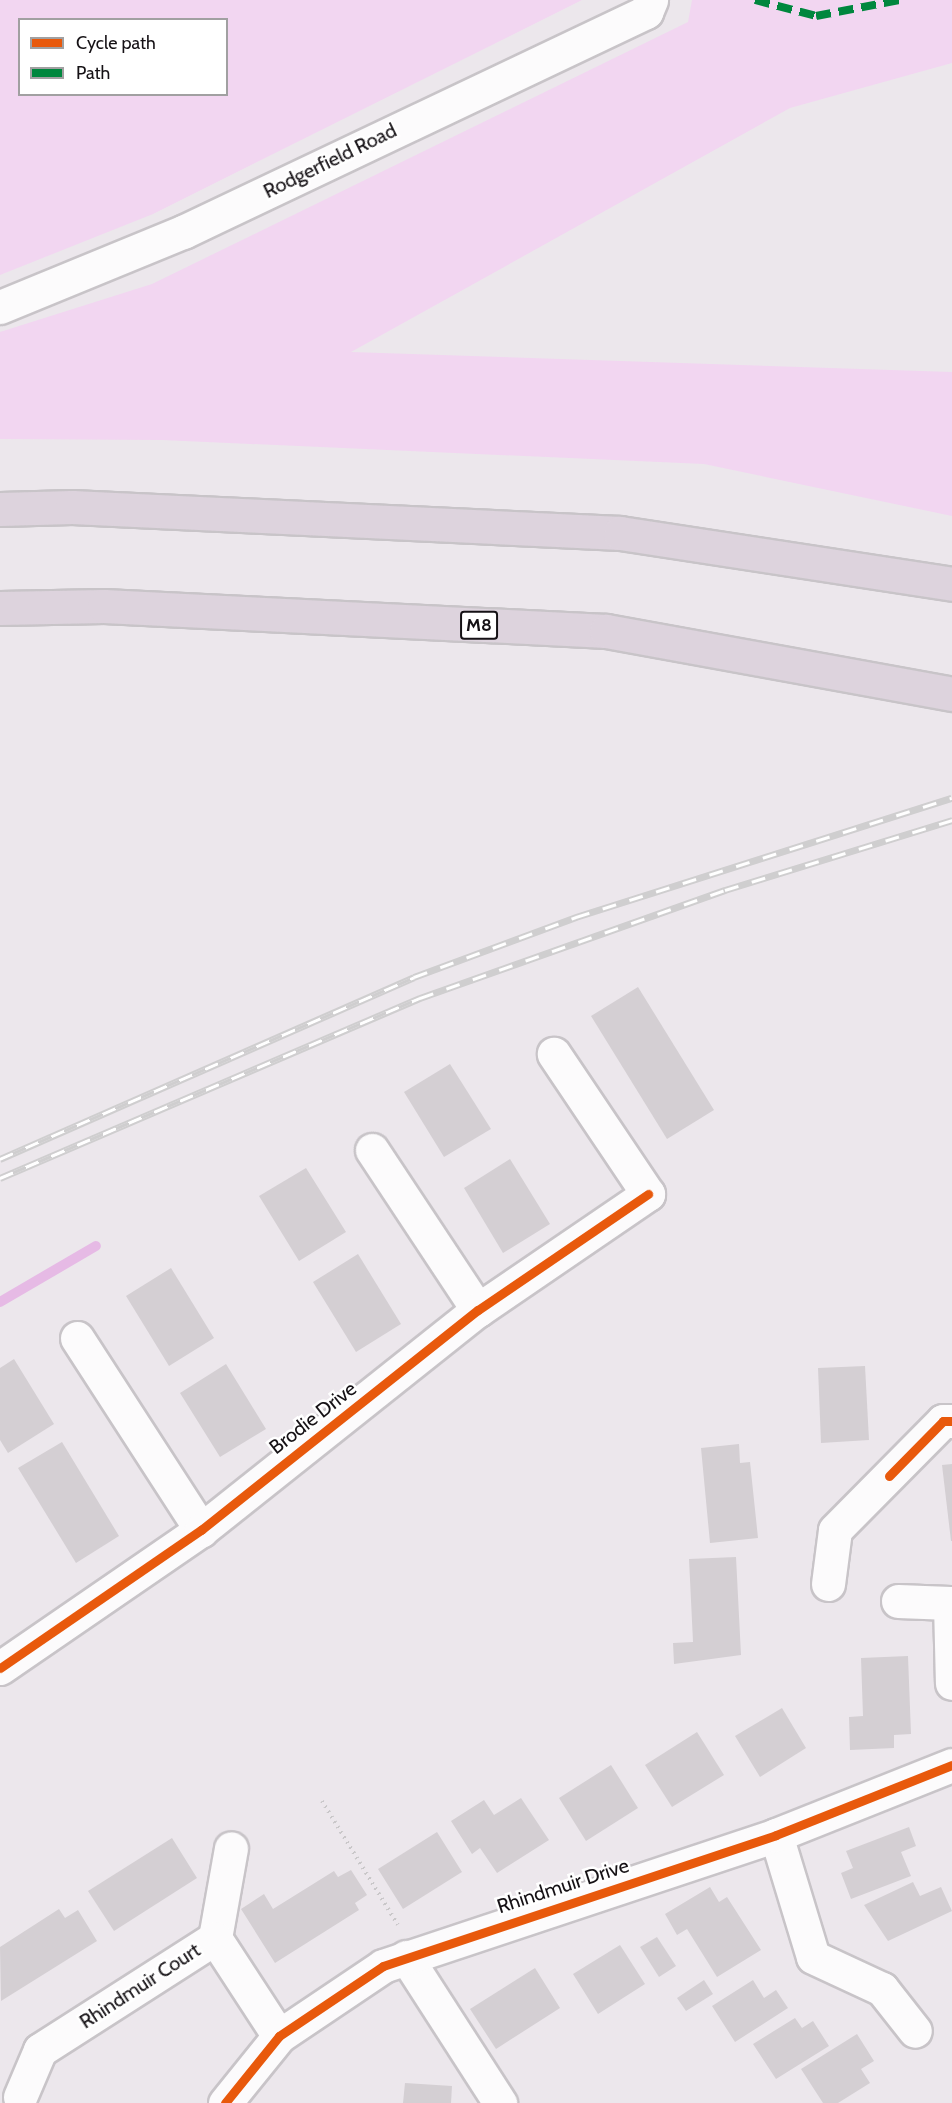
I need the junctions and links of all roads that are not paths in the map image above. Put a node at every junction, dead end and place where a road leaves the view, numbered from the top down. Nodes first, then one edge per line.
1 (651, 0) edge
2 (0, 307) edge
3 (0, 509) edge
4 (952, 584) edge
5 (0, 608) edge
6 (952, 694) edge
7 (554, 1054) dead end
8 (372, 1150) dead end
9 (478, 1310) junction
10 (77, 1338) dead end
11 (948, 1421) edge
12 (201, 1530) junction
13 (828, 1584) dead end
14 (898, 1601) dead end
15 (0, 1668) edge
16 (952, 1683) edge
17 (952, 1765) edge
18 (776, 1835) junction
19 (231, 1848) dead end
20 (215, 1938) junction
21 (411, 1955) junction
22 (915, 2031) dead end
23 (279, 2036) junction
24 (20, 2097) dead end
25 (225, 2103) edge
26 (500, 2103) edge

1 - 2 street, Rodgerfield Road
3 - 4 highway
5 - 6 highway, M8
7 - 9 street, Brodie Drive
8 - 9 street
9 - 12 street, Brodie Drive
10 - 12 street
11 - 13 street
12 - 15 street, Brodie Drive
14 - 16 street
17 - 18 street, Rhindmuir Drive
18 - 21 street, Rhindmuir Drive
18 - 22 street
19 - 20 street
20 - 23 street, Rhindmuir Court
20 - 24 street, Rhindmuir Court
21 - 23 street, Rhindmuir Drive
21 - 26 street
23 - 25 street, Rhindmuir Drive

